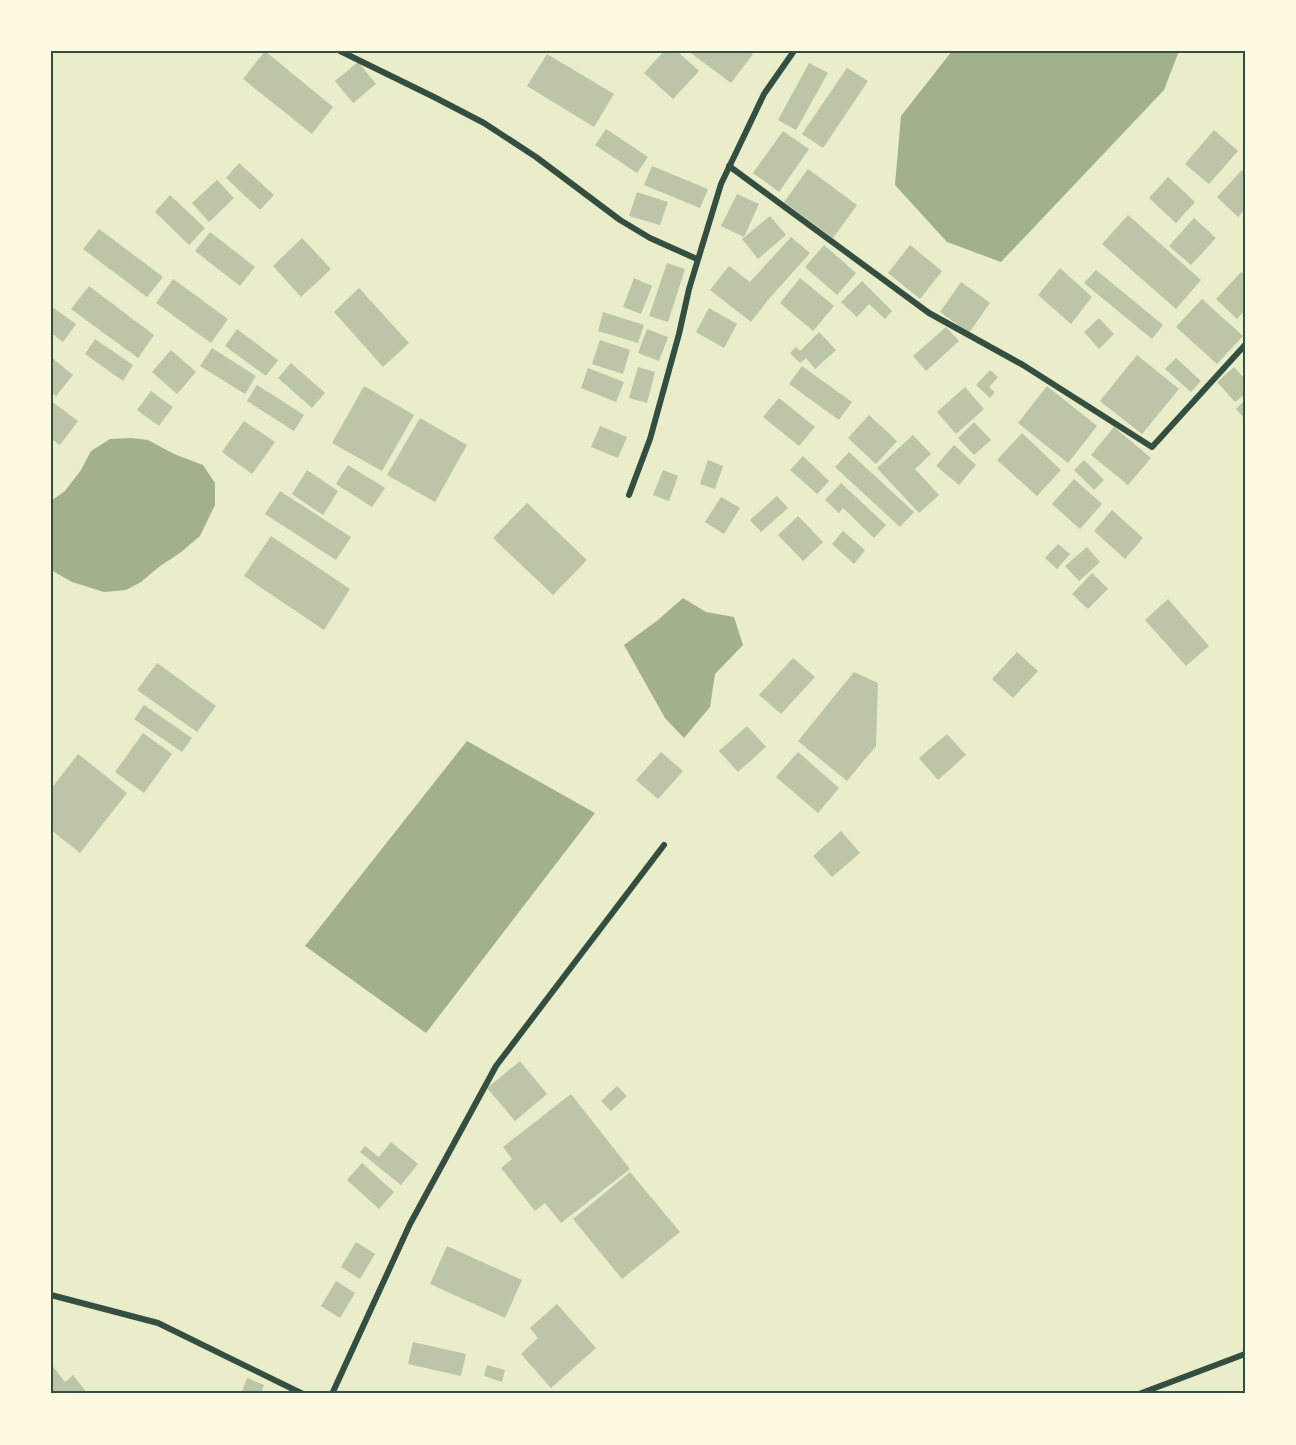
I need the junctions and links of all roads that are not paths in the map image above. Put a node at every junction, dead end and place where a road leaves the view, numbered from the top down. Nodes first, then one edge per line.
1 (340, 51) edge
2 (794, 51) edge
3 (729, 166) junction
4 (697, 259) junction
5 (1245, 345) edge
6 (629, 495) dead end
7 (664, 845) dead end
8 (51, 1296) edge
9 (1245, 1354) edge
10 (303, 1394) edge
11 (333, 1394) edge
12 (1139, 1394) edge

1 - 4 street
2 - 3 street
3 - 4 street
3 - 5 street
4 - 6 street
7 - 11 street
8 - 10 street
9 - 12 street

